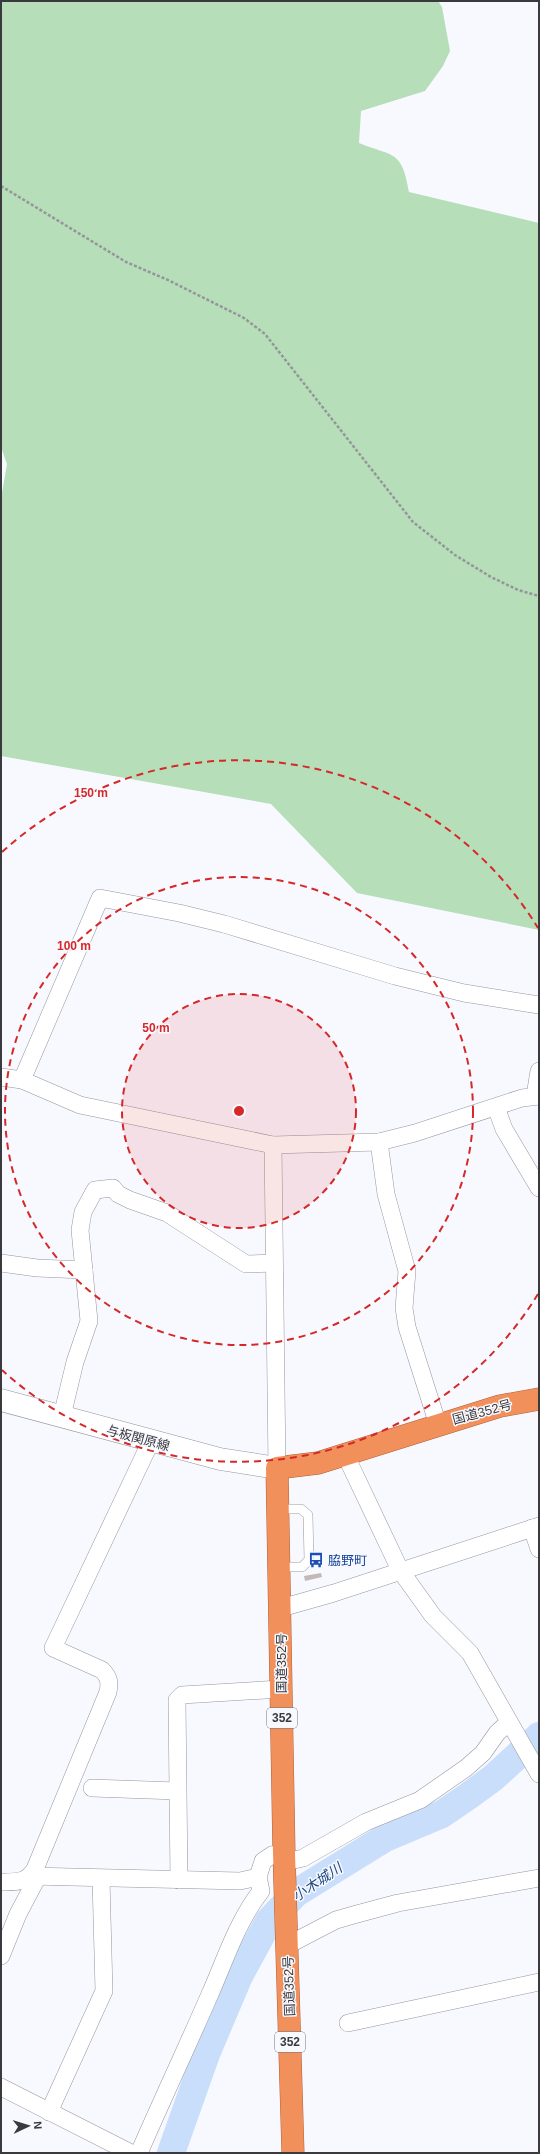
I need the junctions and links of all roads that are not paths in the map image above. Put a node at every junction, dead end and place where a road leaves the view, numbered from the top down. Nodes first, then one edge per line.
1 (539, 1005) edge
2 (539, 1071) edge
3 (1, 1077) edge
4 (22, 1080) junction
5 (537, 1096) edge
6 (496, 1107) junction
7 (379, 1142) junction
8 (273, 1145) junction
9 (539, 1188) edge
10 (1, 1263) edge
11 (274, 1264) junction
12 (84, 1270) junction
13 (539, 1399) edge
14 (1, 1400) edge
15 (62, 1416) junction
16 (438, 1424) junction
17 (152, 1442) junction
18 (345, 1454) junction
19 (277, 1468) junction
20 (277, 1509) junction
21 (536, 1527) edge
22 (539, 1549) edge
23 (280, 1567) junction
24 (400, 1570) junction
25 (281, 1608) junction
26 (281, 1690) junction
27 (511, 1725) junction
28 (538, 1774) edge
29 (92, 1788) dead end
30 (178, 1791) junction
31 (285, 1862) junction
32 (40, 1877) junction
33 (258, 1877) junction
34 (539, 1878) edge
35 (102, 1879) junction
36 (179, 1880) junction
37 (1, 1882) edge
38 (287, 1939) junction
39 (1, 1956) edge
40 (539, 1982) edge
41 (348, 2023) dead end
42 (1, 2087) edge
43 (49, 2112) junction
44 (131, 2153) edge
45 (139, 2153) edge
46 (293, 2153) edge

1 - 4 street
2 - 5 street
3 - 4 street
4 - 8 street
5 - 6 street
6 - 7 street
6 - 9 street
7 - 8 street
7 - 16 street
8 - 11 street
10 - 12 street
11 - 12 street
11 - 19 street
12 - 15 street
13 - 16 highway, 国道352号
14 - 15 main road, 与板関原線
15 - 17 main road, 与板関原線
16 - 18 highway, 国道352号
17 - 19 main road, 与板関原線
17 - 32 street
18 - 19 highway, 国道352号
18 - 24 street
19 - 20 highway, 国道352号 / 352
20 - 23 highway, 国道352号 / 352
20 - 23 lane
21 - 22 street
21 - 24 street
23 - 25 highway, 国道352号 / 352
24 - 25 street
24 - 27 street
25 - 26 highway, 国道352号 / 352
26 - 30 street
26 - 31 highway, 国道352号 / 352
27 - 28 street
27 - 31 street
29 - 30 street
30 - 36 street
31 - 33 street
31 - 38 highway, 国道352号 / 352
32 - 35 street
32 - 37 street
32 - 39 street
33 - 36 street
33 - 45 street
34 - 38 street
35 - 36 street
35 - 43 street
38 - 46 highway, 国道352号 / 352
40 - 41 street
42 - 43 street
43 - 44 street

